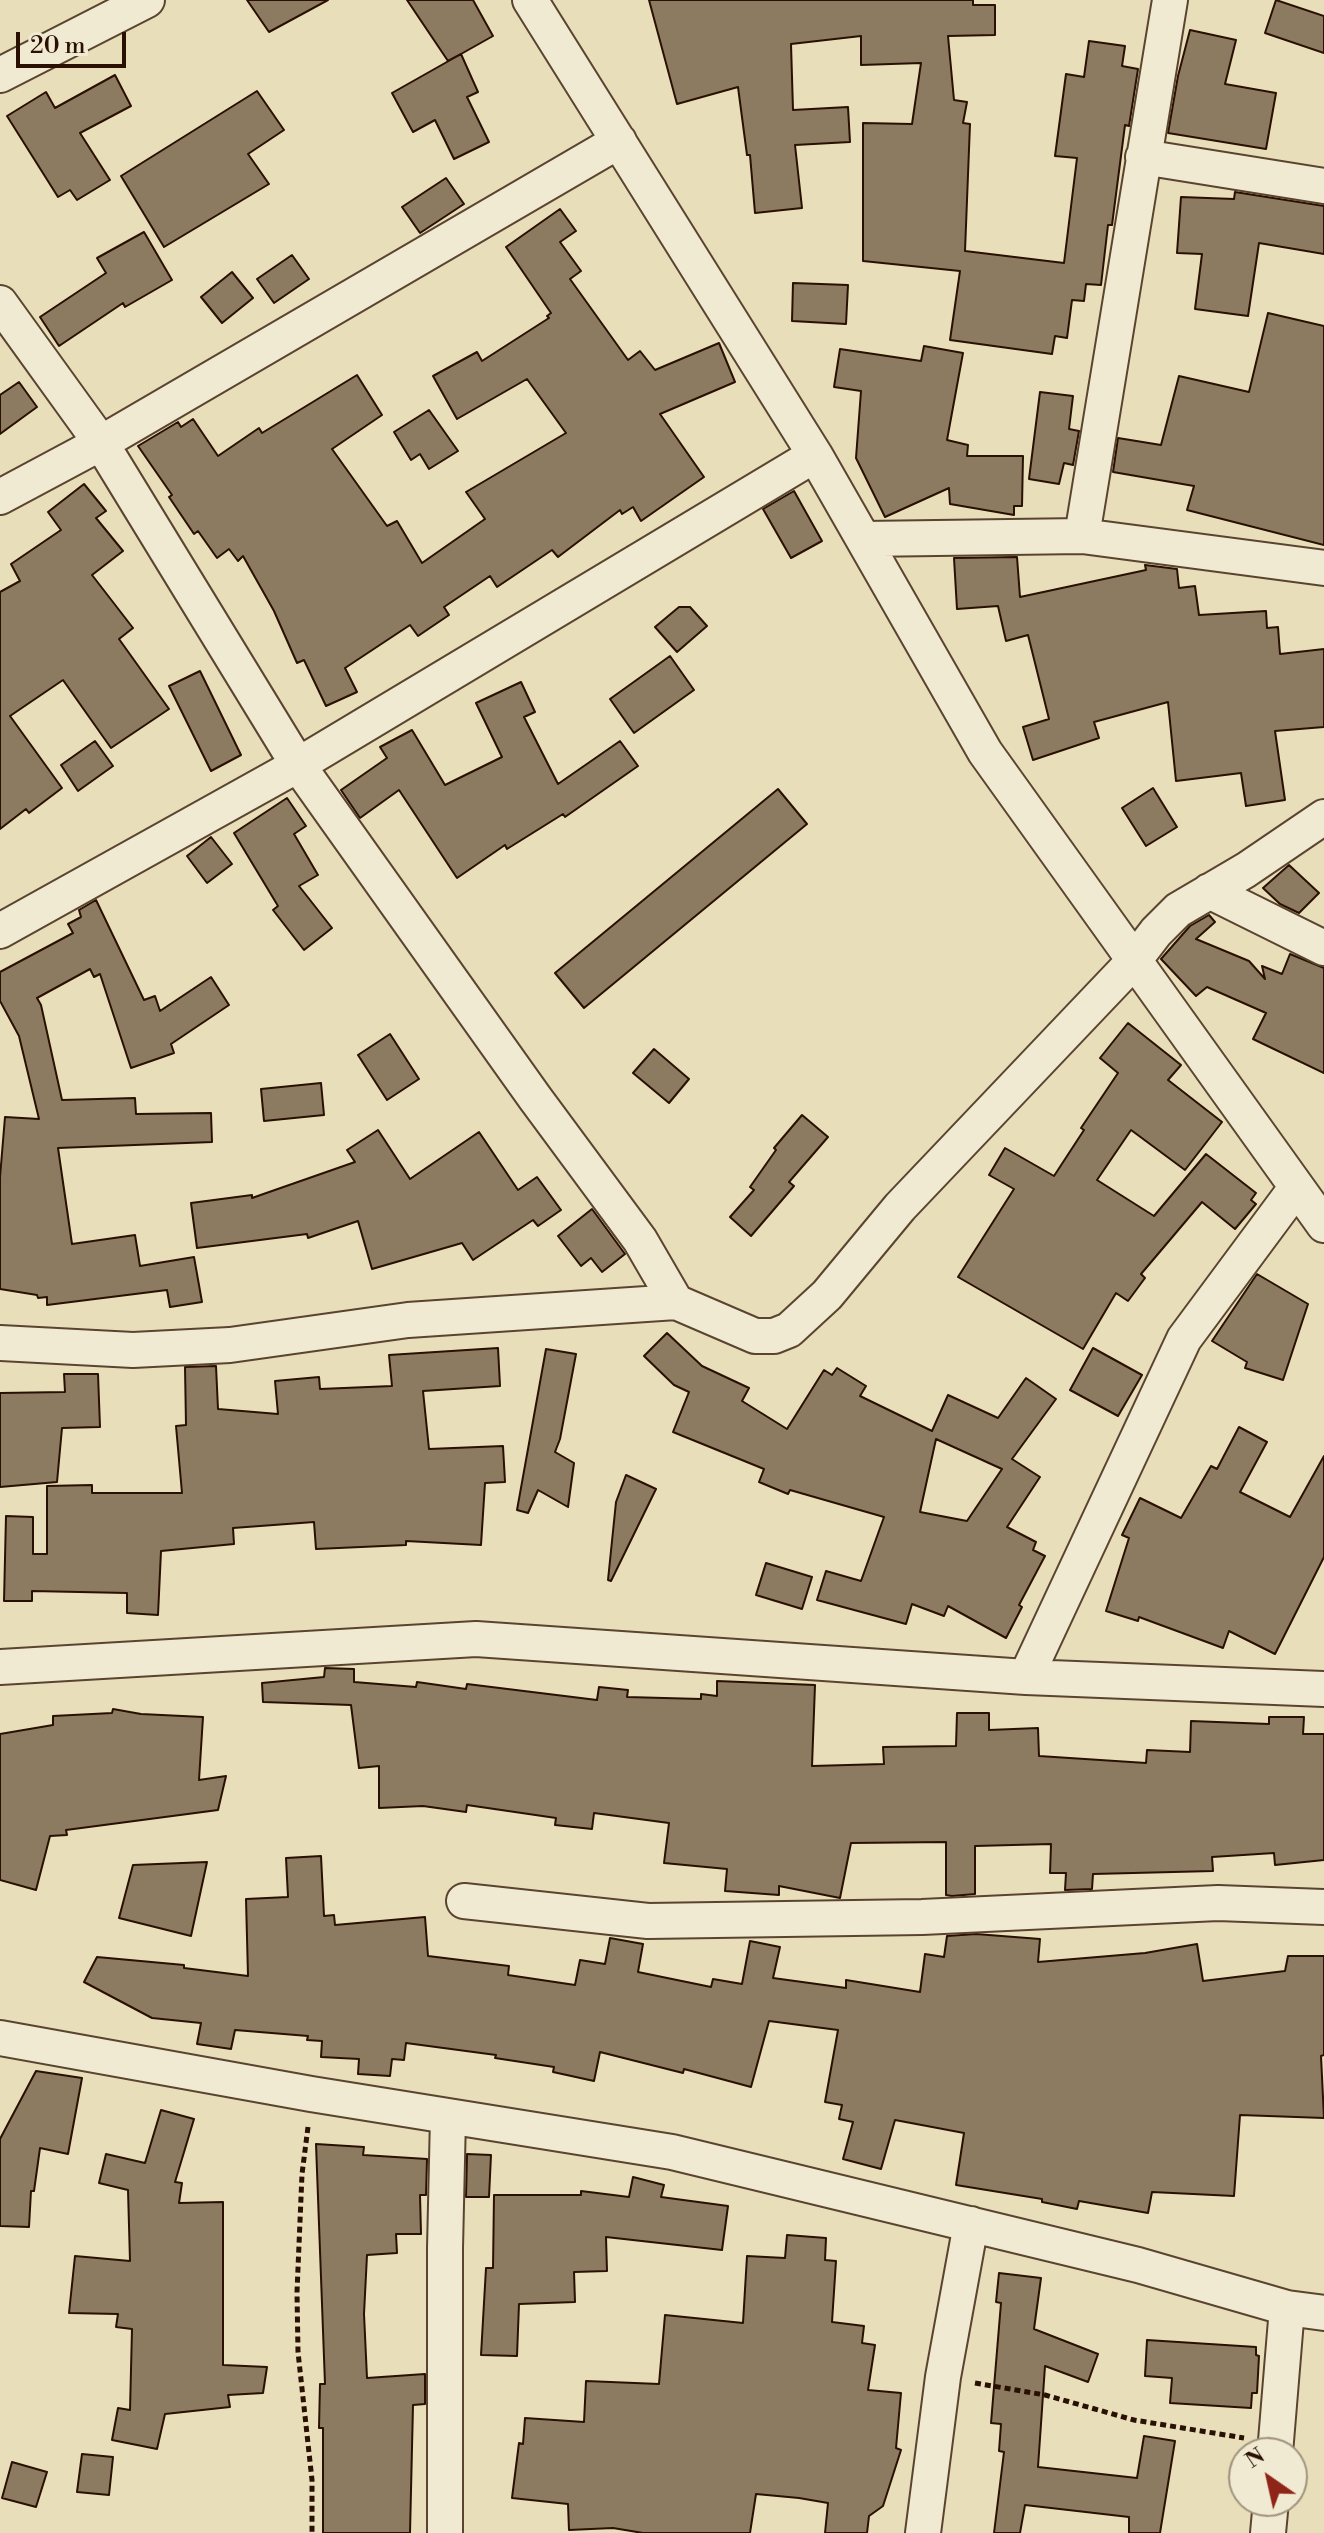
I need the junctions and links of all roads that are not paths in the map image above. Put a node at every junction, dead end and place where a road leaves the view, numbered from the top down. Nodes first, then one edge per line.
1 (147, 0) edge
2 (530, 0) edge
3 (1170, 0) edge
4 (0, 75) edge
5 (619, 141) junction
6 (1143, 157) junction
7 (1324, 186) edge
8 (0, 303) edge
9 (101, 443) junction
10 (815, 455) junction
11 (0, 497) edge
12 (1082, 536) junction
13 (864, 539) junction
14 (1324, 568) edge
15 (298, 765) junction
16 (1324, 817) edge
17 (1209, 891) junction
18 (0, 931) edge
19 (1324, 948) edge
20 (1133, 962) junction
21 (1296, 1188) junction
22 (1324, 1225) edge
23 (676, 1302) junction
24 (0, 1343) edge
25 (0, 1667) edge
26 (1026, 1677) junction
27 (1324, 1689) edge
28 (464, 1901) dead end
29 (1324, 1907) edge
30 (0, 2038) edge
31 (448, 2117) junction
32 (971, 2224) junction
33 (1287, 2308) junction
34 (1324, 2313) edge
35 (1276, 2437) edge
36 (445, 2533) edge
37 (923, 2533) edge

1 - 4 street
2 - 5 street
3 - 6 street
5 - 9 street
5 - 10 street
6 - 7 street
6 - 12 street
8 - 9 street
9 - 11 street
9 - 15 street
10 - 13 street
10 - 15 street
12 - 13 street
12 - 14 street
13 - 20 street
15 - 18 street
15 - 23 street
16 - 17 street
17 - 19 street
17 - 20 street
20 - 21 street
20 - 23 street
21 - 22 street
21 - 26 street
23 - 24 street
25 - 26 street
26 - 27 street
28 - 29 street
30 - 31 street
31 - 32 street
31 - 36 street
32 - 33 street
32 - 37 street
33 - 34 street
33 - 35 street

